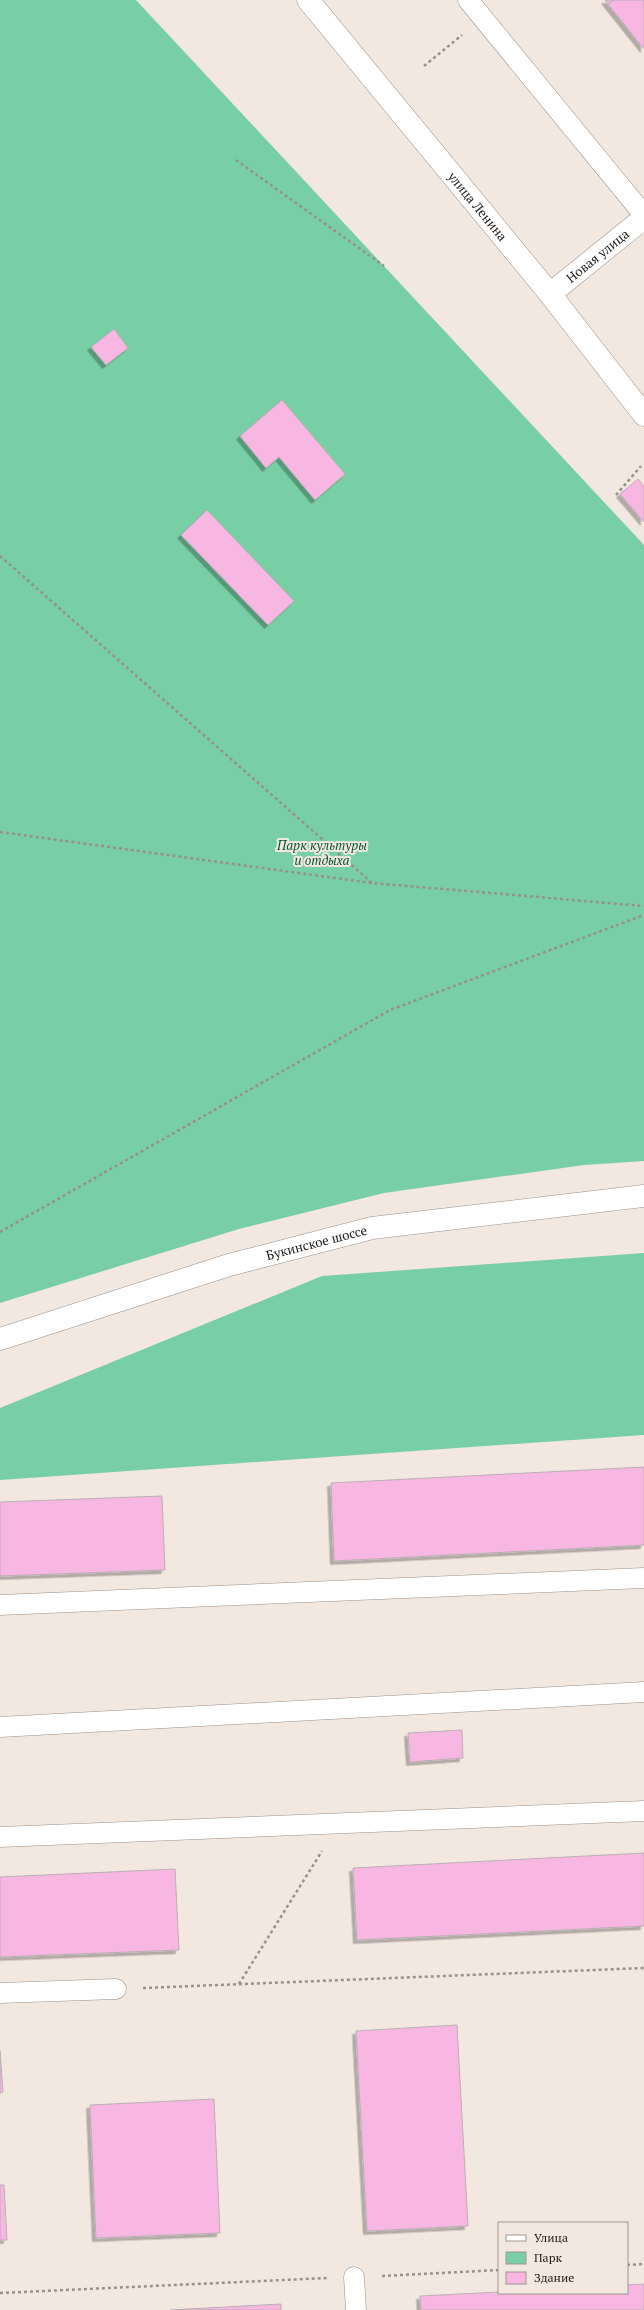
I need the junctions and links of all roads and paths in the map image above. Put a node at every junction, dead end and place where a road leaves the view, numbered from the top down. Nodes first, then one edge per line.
1 (308, 0) edge
2 (468, 0) edge
3 (236, 160) dead end
4 (644, 215) edge
5 (644, 218) edge
6 (384, 266) dead end
7 (550, 294) junction
8 (644, 415) edge
9 (641, 466) dead end
10 (616, 495) dead end
11 (0, 556) edge
12 (0, 832) edge
13 (372, 883) junction
14 (644, 906) edge
15 (644, 916) edge
16 (644, 1196) edge
17 (0, 1232) edge
18 (0, 1339) edge
19 (644, 1578) edge
20 (0, 1605) edge
21 (644, 1692) edge
22 (0, 1727) edge
23 (644, 1811) edge
24 (339, 1823) junction
25 (0, 1837) edge
26 (644, 1968) edge
27 (239, 1984) junction
28 (116, 1989) joint
29 (0, 1993) edge
30 (644, 2264) edge
31 (628, 2265) edge
32 (498, 2270) edge
33 (354, 2277) junction
34 (0, 2293) edge
35 (356, 2310) edge

1 - 7 street, улица Ленина
2 - 4 lane
3 - 6 path
5 - 7 street, Новая улица
7 - 8 street, улица Ленина
9 - 10 path
11 - 13 path
12 - 13 path
13 - 14 path
15 - 17 path
16 - 18 street, Букинское шоссе
19 - 20 lane
21 - 22 lane
23 - 24 lane
24 - 25 lane
24 - 27 path
26 - 27 path
27 - 28 path
28 - 29 lane
30 - 31 path
32 - 33 path
33 - 34 path
33 - 35 lane

